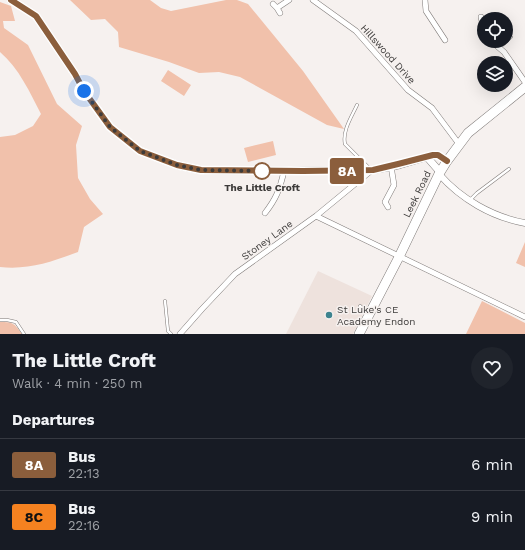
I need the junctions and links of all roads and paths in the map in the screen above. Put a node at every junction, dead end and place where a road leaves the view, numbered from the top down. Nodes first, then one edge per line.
1 (11, 0) edge
2 (289, 0) edge
3 (313, 0) edge
4 (425, 0) edge
5 (280, 13) dead end
6 (445, 40) dead end
7 (498, 48) edge
8 (525, 82) edge
9 (525, 87) edge
10 (357, 105) dead end
11 (459, 144) junction
12 (427, 157) junction
13 (447, 161) junction
14 (391, 166) junction
15 (509, 169) dead end
16 (372, 170) junction
17 (284, 171) junction
18 (439, 173) junction
19 (469, 200) junction
20 (388, 207) dead end
21 (265, 213) dead end
22 (316, 216) junction
23 (525, 224) edge
24 (399, 257) junction
25 (165, 301) dead end
26 (360, 306) dead end
27 (369, 313) junction
28 (525, 317) edge
29 (0, 320) edge
30 (24, 334) edge
31 (171, 334) edge
32 (180, 334) edge
33 (359, 334) edge

1 - 17 main road
2 - 5 street
3 - 11 street, Hillswood Drive
4 - 6 street
7 - 8 street
9 - 11 highway, Leek Road
10 - 16 lane
11 - 13 highway, Leek Road
12 - 13 main road
12 - 14 main road
12 - 18 main road
13 - 18 highway, Leek Road
14 - 16 main road
14 - 20 street
15 - 19 lane
16 - 17 main road
16 - 22 street, Stoney Lane
17 - 21 street
18 - 19 street
18 - 24 highway, Leek Road
19 - 23 street
22 - 24 street
22 - 32 street, Stoney Lane
24 - 27 highway, Leek Road
24 - 28 street
25 - 31 lane
26 - 27 lane
27 - 33 highway, Leek Road
29 - 30 lane

